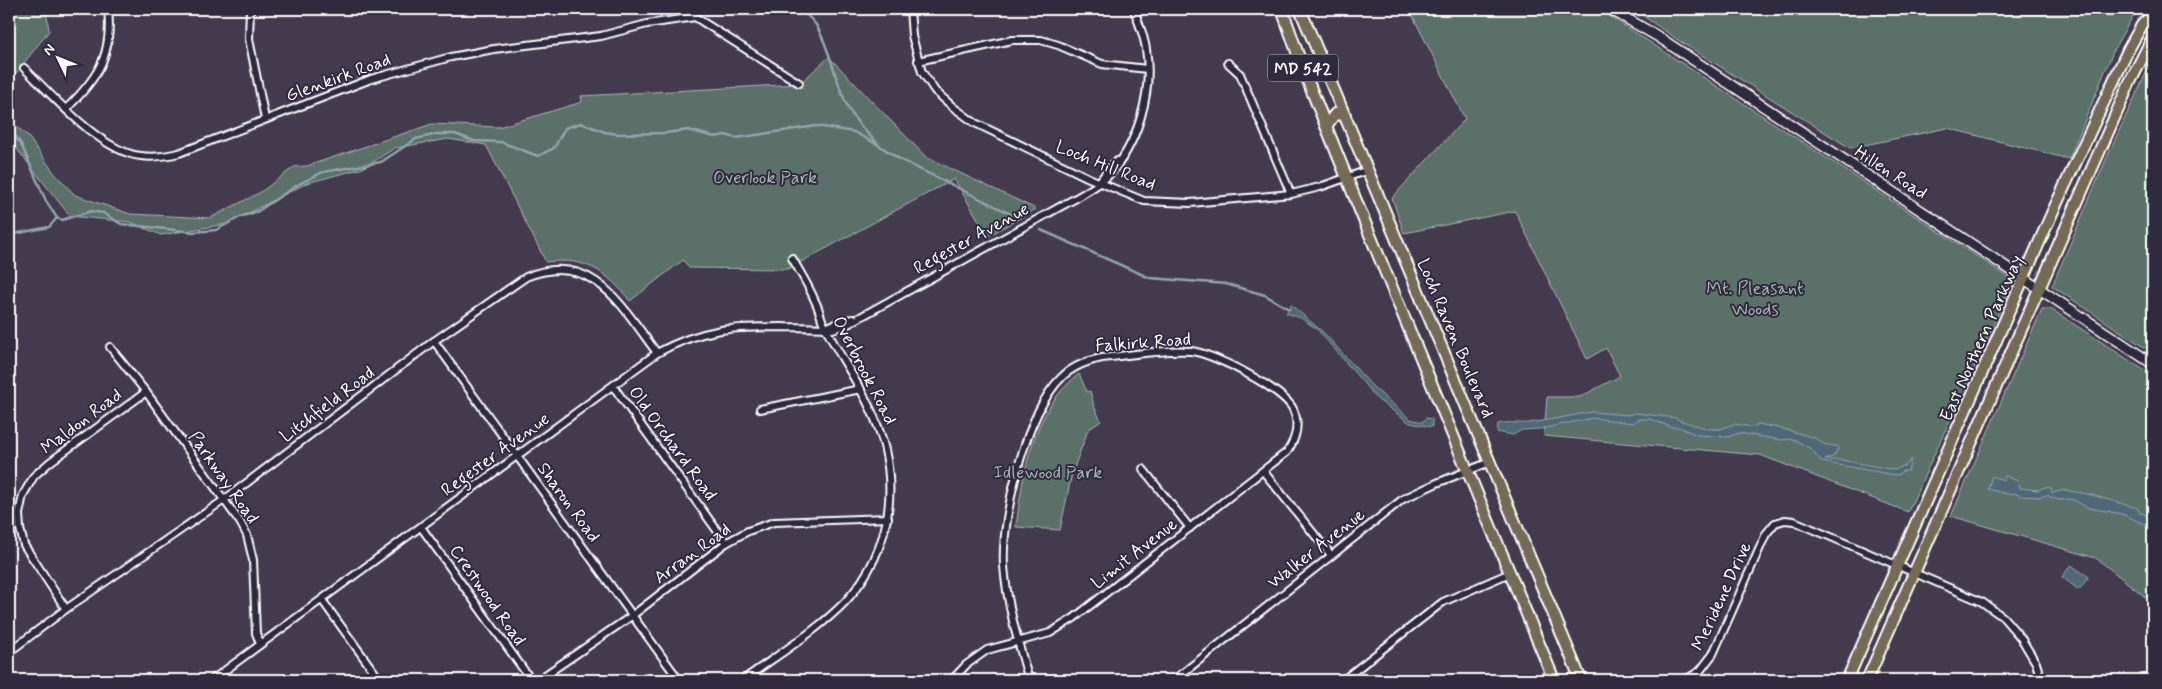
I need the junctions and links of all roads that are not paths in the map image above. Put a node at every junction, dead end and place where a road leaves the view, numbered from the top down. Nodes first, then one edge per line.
1 (108, 9) edge
2 (250, 9) edge
3 (691, 9) edge
4 (910, 9) edge
5 (1134, 9) edge
6 (1282, 9) edge
7 (1300, 9) edge
8 (1610, 9) edge
9 (2150, 9) edge
10 (2153, 14) edge
11 (696, 17) junction
12 (2142, 25) junction
13 (2153, 37) edge
14 (918, 61) junction
15 (1228, 63) dead end
16 (24, 68) dead end
17 (1147, 68) junction
18 (799, 83) dead end
19 (66, 109) junction
20 (1345, 115) junction
21 (266, 119) junction
22 (1326, 126) junction
23 (1368, 170) junction
24 (1347, 178) junction
25 (1099, 182) junction
26 (1291, 194) junction
27 (792, 258) dead end
28 (2024, 280) junction
29 (2040, 290) junction
30 (825, 328) junction
31 (434, 341) junction
32 (110, 347) dead end
33 (657, 354) junction
34 (2153, 364) edge
35 (613, 386) junction
36 (861, 389) junction
37 (146, 392) junction
38 (760, 409) dead end
39 (1293, 409) joint
40 (518, 456) junction
41 (1490, 462) junction
42 (1143, 468) dead end
43 (1468, 470) junction
44 (1263, 471) junction
45 (224, 500) junction
46 (888, 518) junction
47 (420, 527) junction
48 (1190, 528) junction
49 (726, 542) junction
50 (1331, 555) junction
51 (1898, 565) junction
52 (1914, 572) junction
53 (1510, 574) junction
54 (322, 600) junction
55 (66, 609) junction
56 (633, 615) junction
57 (1018, 642) junction
58 (260, 644) junction
59 (9, 652) edge
60 (222, 677) edge
61 (1553, 677) edge
62 (212, 680) edge
63 (380, 680) edge
64 (531, 680) edge
65 (538, 680) edge
66 (679, 680) edge
67 (743, 680) edge
68 (952, 680) edge
69 (1029, 680) edge
70 (1174, 680) edge
71 (1343, 680) edge
72 (1537, 680) edge
73 (1581, 680) edge
74 (1685, 680) edge
75 (1847, 680) edge
76 (1867, 680) edge
77 (2041, 680) edge

1 - 19 street
2 - 21 street
3 - 11 street
4 - 14 street, Loch Hill Road
5 - 17 street, Regester Avenue
6 - 22 main road, MD 542
7 - 20 main road, Loch Raven Boulevard / MD 542
8 - 28 street, Hillen Road
9 - 12 main road
10 - 12 main road, East Northern Parkway
11 - 18 street
11 - 21 street, Glenkirk Road
12 - 28 main road, East Northern Parkway
13 - 29 main road, East Northern Parkway
14 - 17 street
14 - 25 street, Loch Hill Road
15 - 26 street
16 - 19 street, Glenkirk Road
17 - 25 street, Regester Avenue
19 - 21 street, Glenkirk Road
20 - 22 main road
20 - 23 main road, Loch Raven Boulevard / MD 542
22 - 24 main road, MD 542
23 - 24 street, Loch Hill Road
23 - 41 main road, Loch Raven Boulevard
24 - 26 street, Loch Hill Road
24 - 43 main road, MD 542
25 - 26 street, Loch Hill Road
25 - 30 street, Regester Avenue
27 - 30 street, Overbrook Road
28 - 29 street, Hillen Road
28 - 51 main road, East Northern Parkway
29 - 34 street, Hillen Road
29 - 52 main road, East Northern Parkway
30 - 33 street, Regester Avenue
30 - 36 street, Overbrook Road
31 - 33 street, Litchfield Road
31 - 40 street, Sharon Road
31 - 45 street, Litchfield Road
32 - 37 street, Parkway Road
33 - 35 street, Regester Avenue
35 - 40 street, Regester Avenue
35 - 49 street, Old Orchard Road
36 - 38 street
36 - 46 street, Overbrook Road
37 - 45 street, Parkway Road
37 - 55 street, Maldon Road
39 - 44 street, Limit Avenue
39 - 57 street, Falkirk Road
40 - 47 street, Regester Avenue
40 - 56 street, Sharon Road
41 - 43 street, Walker Avenue
41 - 73 main road, Loch Raven Boulevard
42 - 48 street
43 - 50 street, Walker Avenue
43 - 53 main road
44 - 48 street, Limit Avenue
44 - 50 street
45 - 55 street, Litchfield Road
45 - 58 street, Parkway Road
46 - 49 street, Arran Road
46 - 67 street, Overbrook Road
47 - 54 street, Regester Avenue
47 - 64 street, Crestwood Road
48 - 57 street, Limit Avenue
49 - 56 street, Arran Road
50 - 70 street, Walker Avenue
51 - 52 street
51 - 74 street, Meridene Drive
51 - 75 main road, East Northern Parkway
52 - 76 main road, East Northern Parkway
52 - 77 street
53 - 61 main road
53 - 71 street
54 - 58 street, Regester Avenue
54 - 63 street
55 - 59 street, Litchfield Road
56 - 65 street, Arran Road
56 - 66 street, Sharon Road
57 - 68 street, Limit Avenue
57 - 69 street, Falkirk Road
58 - 60 street, Regester Avenue
60 - 62 street, Regester Avenue
61 - 72 street

